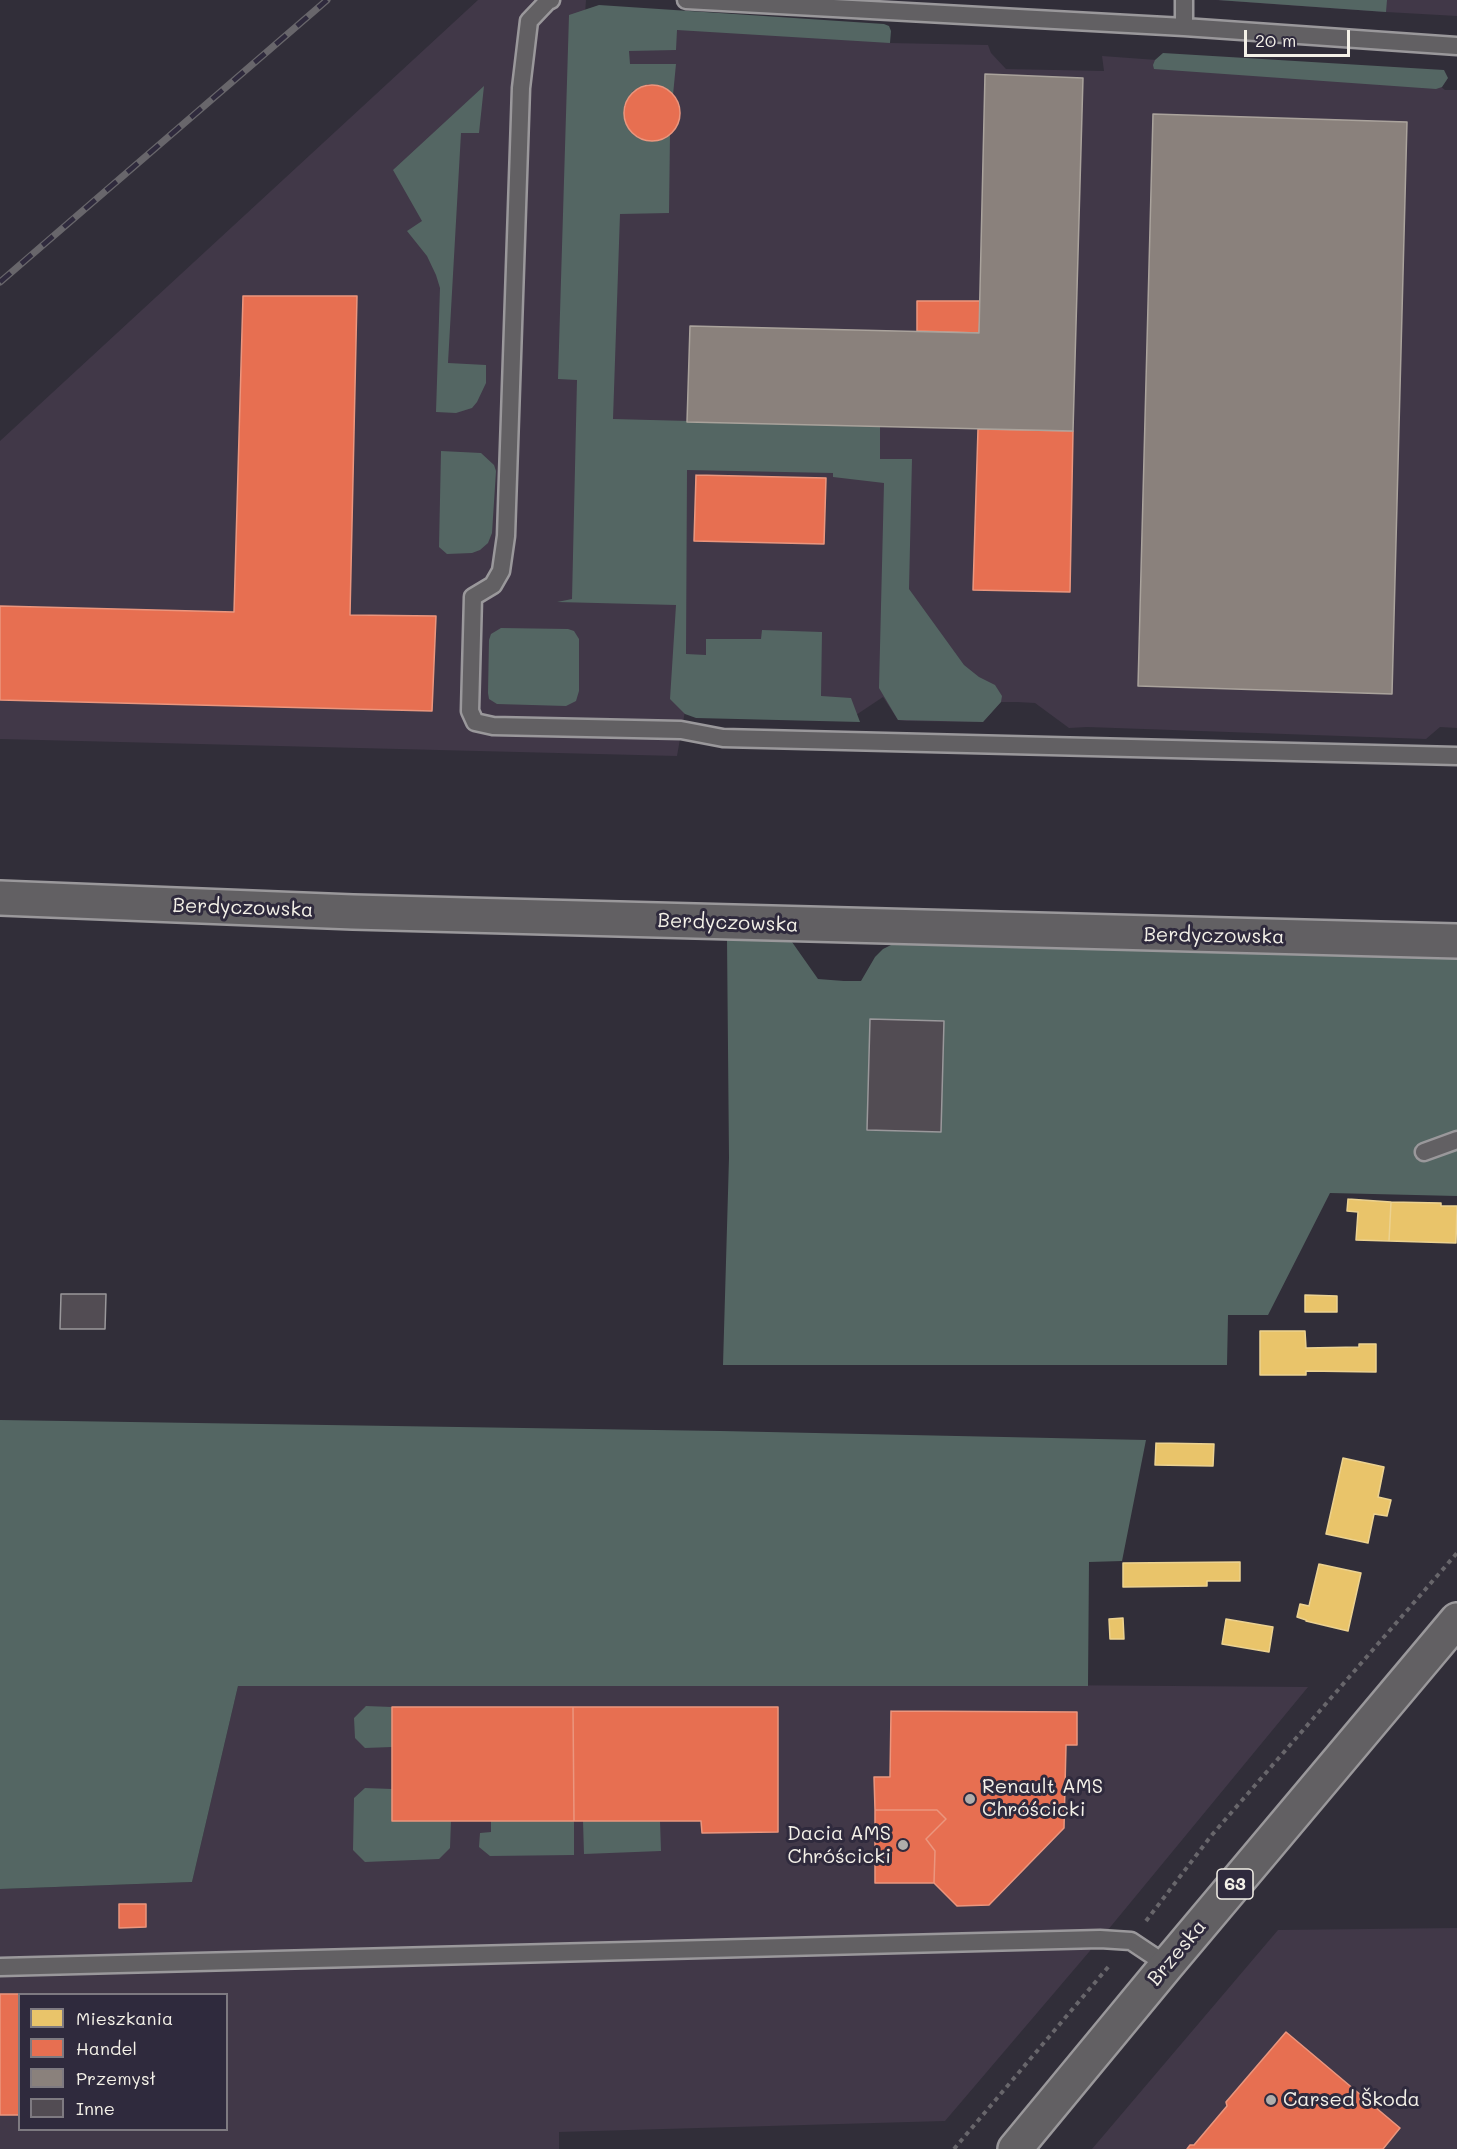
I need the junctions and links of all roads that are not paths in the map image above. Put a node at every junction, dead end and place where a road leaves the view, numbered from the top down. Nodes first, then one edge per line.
1 (551, 0) edge
2 (686, 0) edge
3 (1184, 0) edge
4 (1184, 27) junction
5 (1457, 46) edge
6 (1457, 756) edge
7 (0, 898) edge
8 (1457, 941) edge
9 (1457, 1140) edge
10 (1424, 1152) dead end
11 (1457, 1620) edge
12 (1167, 1965) junction
13 (0, 1967) edge
14 (1015, 2149) edge

1 - 6 lane
2 - 4 lane
3 - 4 lane
4 - 5 lane
7 - 8 street, Berdyczowska
9 - 10 lane
11 - 12 street, Brzeska / 63
12 - 13 lane
12 - 14 street, Brzeska / 63

